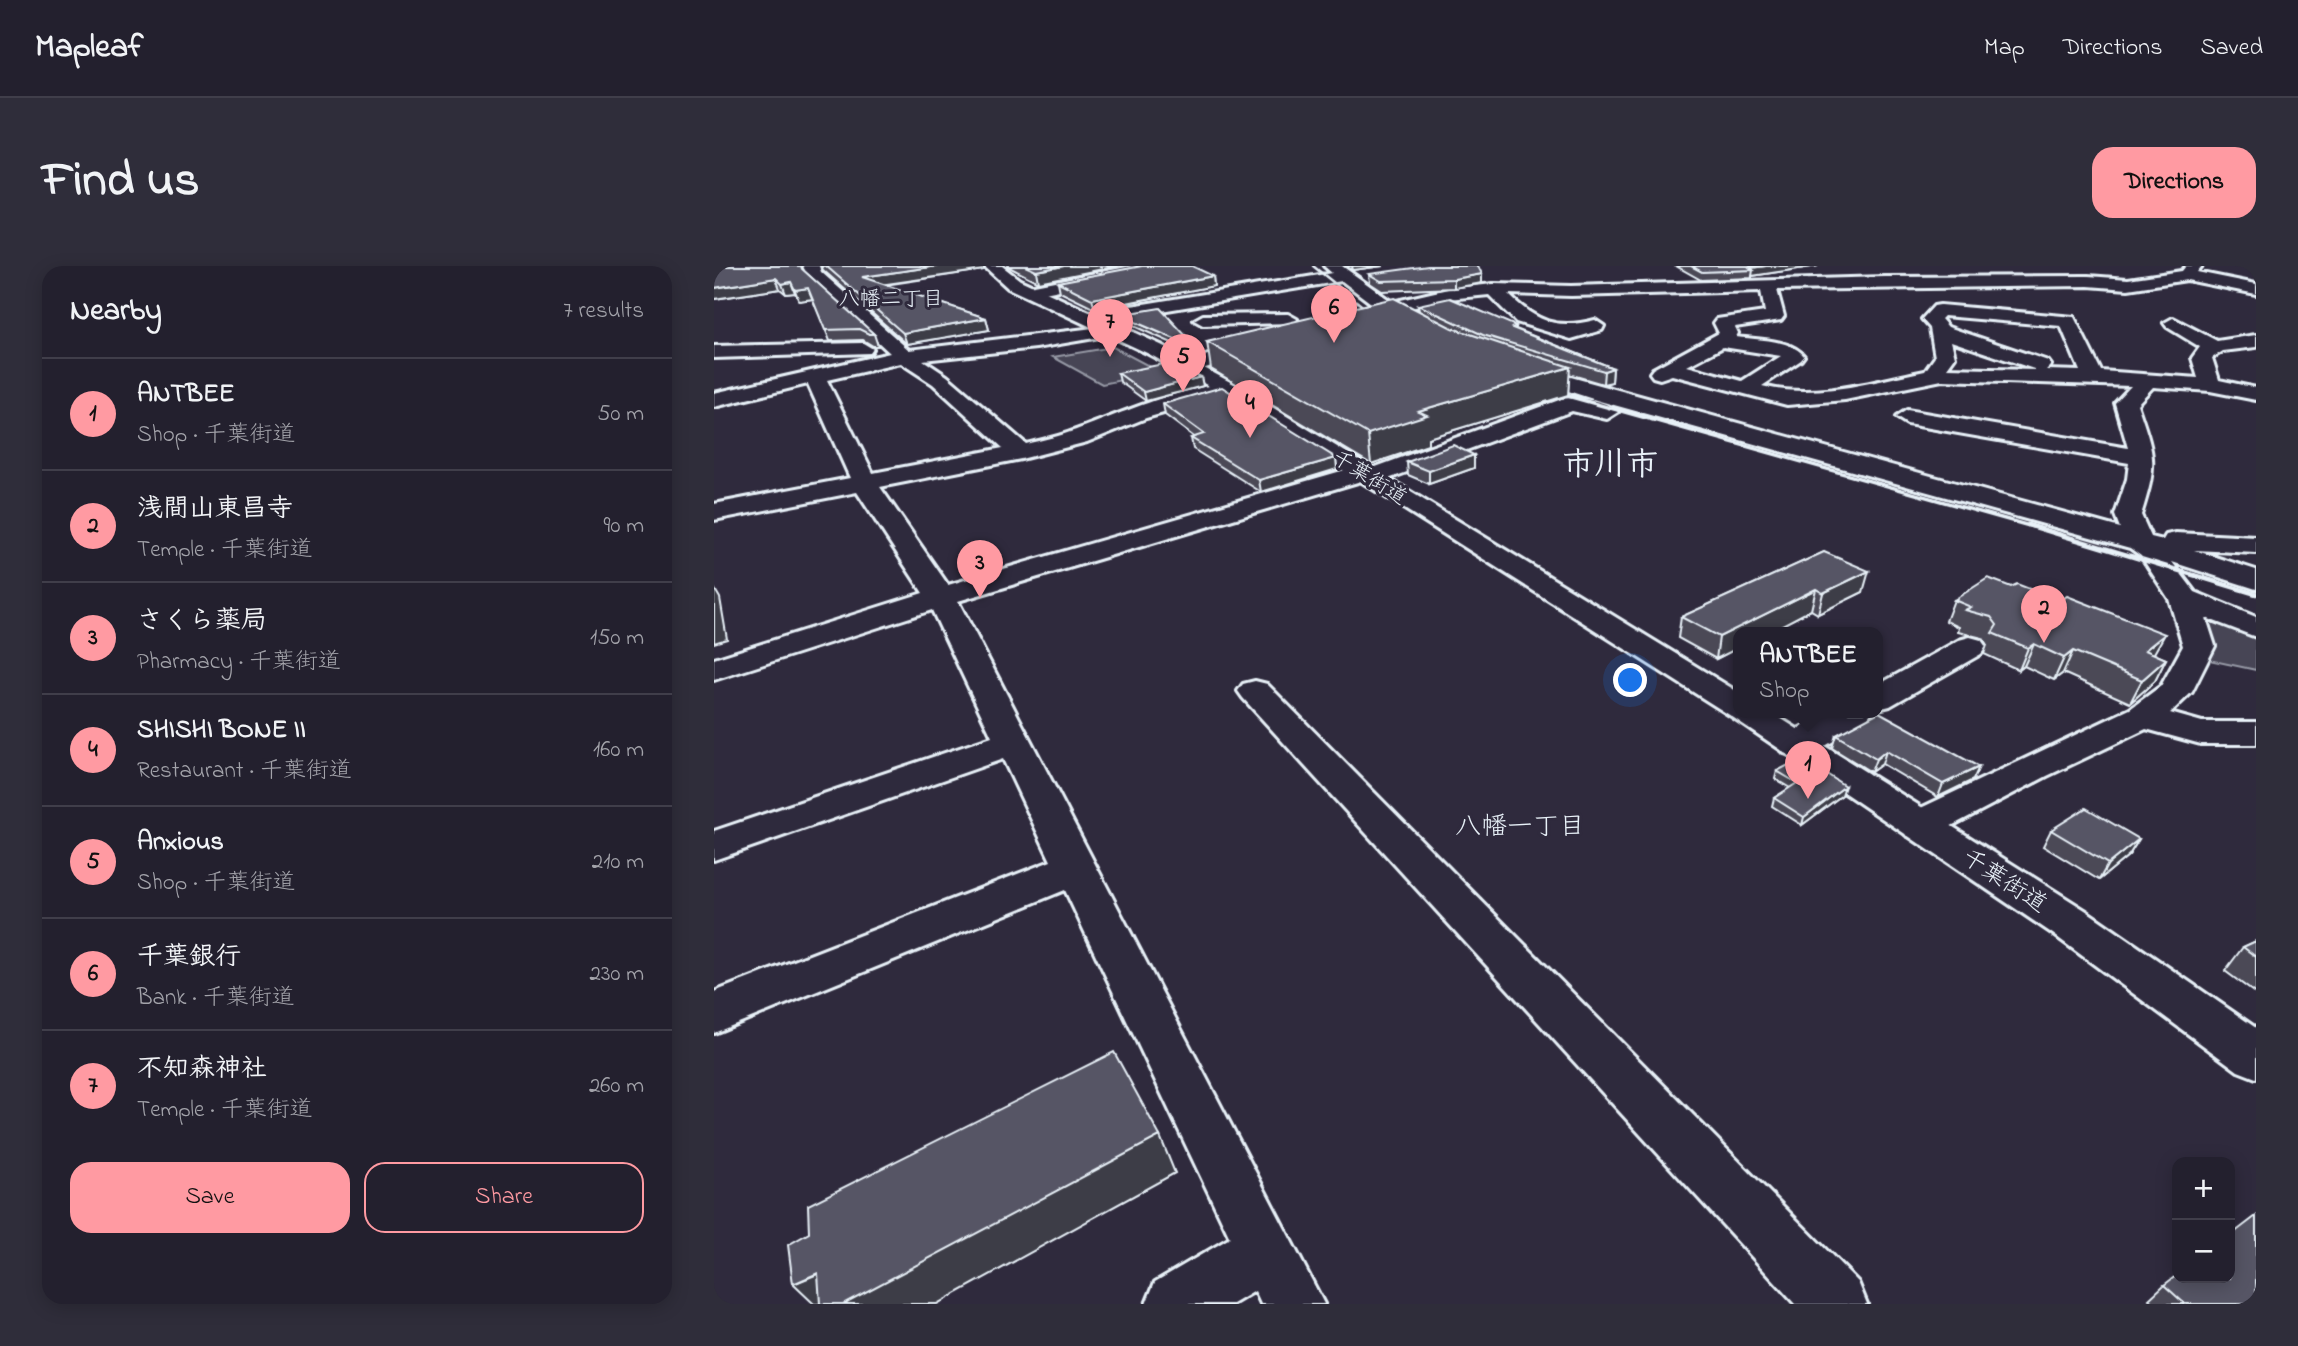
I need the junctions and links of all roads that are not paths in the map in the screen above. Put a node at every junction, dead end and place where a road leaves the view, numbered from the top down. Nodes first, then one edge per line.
1 (811, 266) edge
2 (992, 266) edge
3 (1156, 266) edge
4 (1857, 266) edge
5 (2073, 266) edge
6 (2190, 270) edge
7 (1345, 272) edge
8 (1379, 275) edge
9 (2088, 281) junction
10 (1885, 282) junction
11 (1917, 282) junction
12 (1254, 286) junction
13 (1768, 286) junction
14 (1401, 289) edge
15 (1493, 289) junction
16 (2256, 289) edge
17 (1029, 291) junction
18 (1377, 301) junction
19 (1089, 318) junction
20 (1288, 319) junction
21 (1940, 320) junction
22 (1341, 321) edge
23 (2172, 323) dead end
24 (1595, 326) dead end
25 (1419, 329) edge
26 (1115, 331) junction
27 (1722, 341) junction
28 (2256, 341) edge
29 (2214, 346) junction
30 (714, 352) edge
31 (900, 352) junction
32 (1557, 353) edge
33 (1189, 367) junction
34 (1670, 368) junction
35 (1933, 374) junction
36 (2071, 376) junction
37 (815, 377) junction
38 (2093, 377) junction
39 (2148, 381) junction
40 (2210, 385) junction
41 (1227, 388) junction
42 (1745, 388) junction
43 (2256, 394) edge
44 (1605, 395) junction
45 (714, 400) edge
46 (1580, 404) junction
47 (2128, 413) junction
48 (1906, 417) dead end
49 (1020, 452) junction
50 (2142, 458) junction
51 (1368, 475) junction
52 (865, 484) junction
53 (714, 512) edge
54 (2256, 545) edge
55 (2146, 550) junction
56 (2256, 580) edge
57 (941, 597) junction
58 (2184, 598) junction
59 (2256, 628) edge
60 (1970, 647) dead end
61 (714, 670) edge
62 (1255, 691) dead end
63 (1883, 696) edge
64 (1733, 705) edge
65 (2143, 717) junction
66 (1755, 718) edge
67 (1844, 718) edge
68 (2256, 733) edge
69 (1014, 742) junction
70 (1797, 745) junction
71 (1920, 825) junction
72 (714, 846) edge
73 (1076, 868) junction
74 (714, 1013) edge
75 (2256, 1056) edge
76 (1266, 1250) junction
77 (1177, 1304) edge
78 (1293, 1304) edge
79 (1836, 1304) edge

1 - 31 main road
2 - 17 main road, 千葉街道
3 - 17 main road
4 - 10 main road
5 - 9 main road
6 - 9 main road
6 - 16 main road
7 - 8 main road
7 - 12 main road
7 - 18 main road
9 - 11 main road
10 - 11 main road
10 - 13 main road
11 - 21 main road
12 - 19 main road
12 - 20 main road
13 - 15 main road
13 - 27 main road
14 - 18 main road
15 - 18 main road
15 - 24 main road
17 - 19 main road, 千葉街道
18 - 22 main road
18 - 25 main road
19 - 26 main road, 千葉街道
20 - 26 main road
20 - 33 main road
21 - 35 main road
21 - 36 main road
21 - 38 main road
23 - 29 main road
26 - 31 main road
26 - 33 main road, 千葉街道
27 - 34 main road
27 - 42 main road
28 - 29 main road
29 - 40 main road
30 - 31 main road
31 - 37 main road
31 - 49 main road
32 - 44 main road
33 - 41 main road, 千葉街道
34 - 42 main road
34 - 44 main road
35 - 36 main road
35 - 42 main road
36 - 38 main road
36 - 47 main road
37 - 45 main road
37 - 52 main road
38 - 39 main road
39 - 40 main road
39 - 47 main road
40 - 43 main road
41 - 49 main road
41 - 51 main road, 千葉街道
44 - 46 main road
44 - 55 main road
46 - 51 main road
46 - 55 main road
47 - 50 main road
48 - 50 main road
49 - 52 main road
50 - 55 main road
51 - 57 main road
51 - 64 main road, 千葉街道
52 - 53 main road
52 - 57 main road
54 - 55 main road
55 - 56 main road
55 - 58 main road
57 - 61 main road
57 - 69 main road
58 - 59 main road
58 - 65 main road
60 - 63 main road
62 - 79 main road
65 - 68 main road
65 - 71 main road
66 - 70 main road, 千葉街道
67 - 70 main road
69 - 72 main road
69 - 73 main road
70 - 71 main road, 千葉街道
71 - 75 main road, 千葉街道
73 - 74 main road
73 - 76 main road
76 - 77 main road
76 - 78 main road

